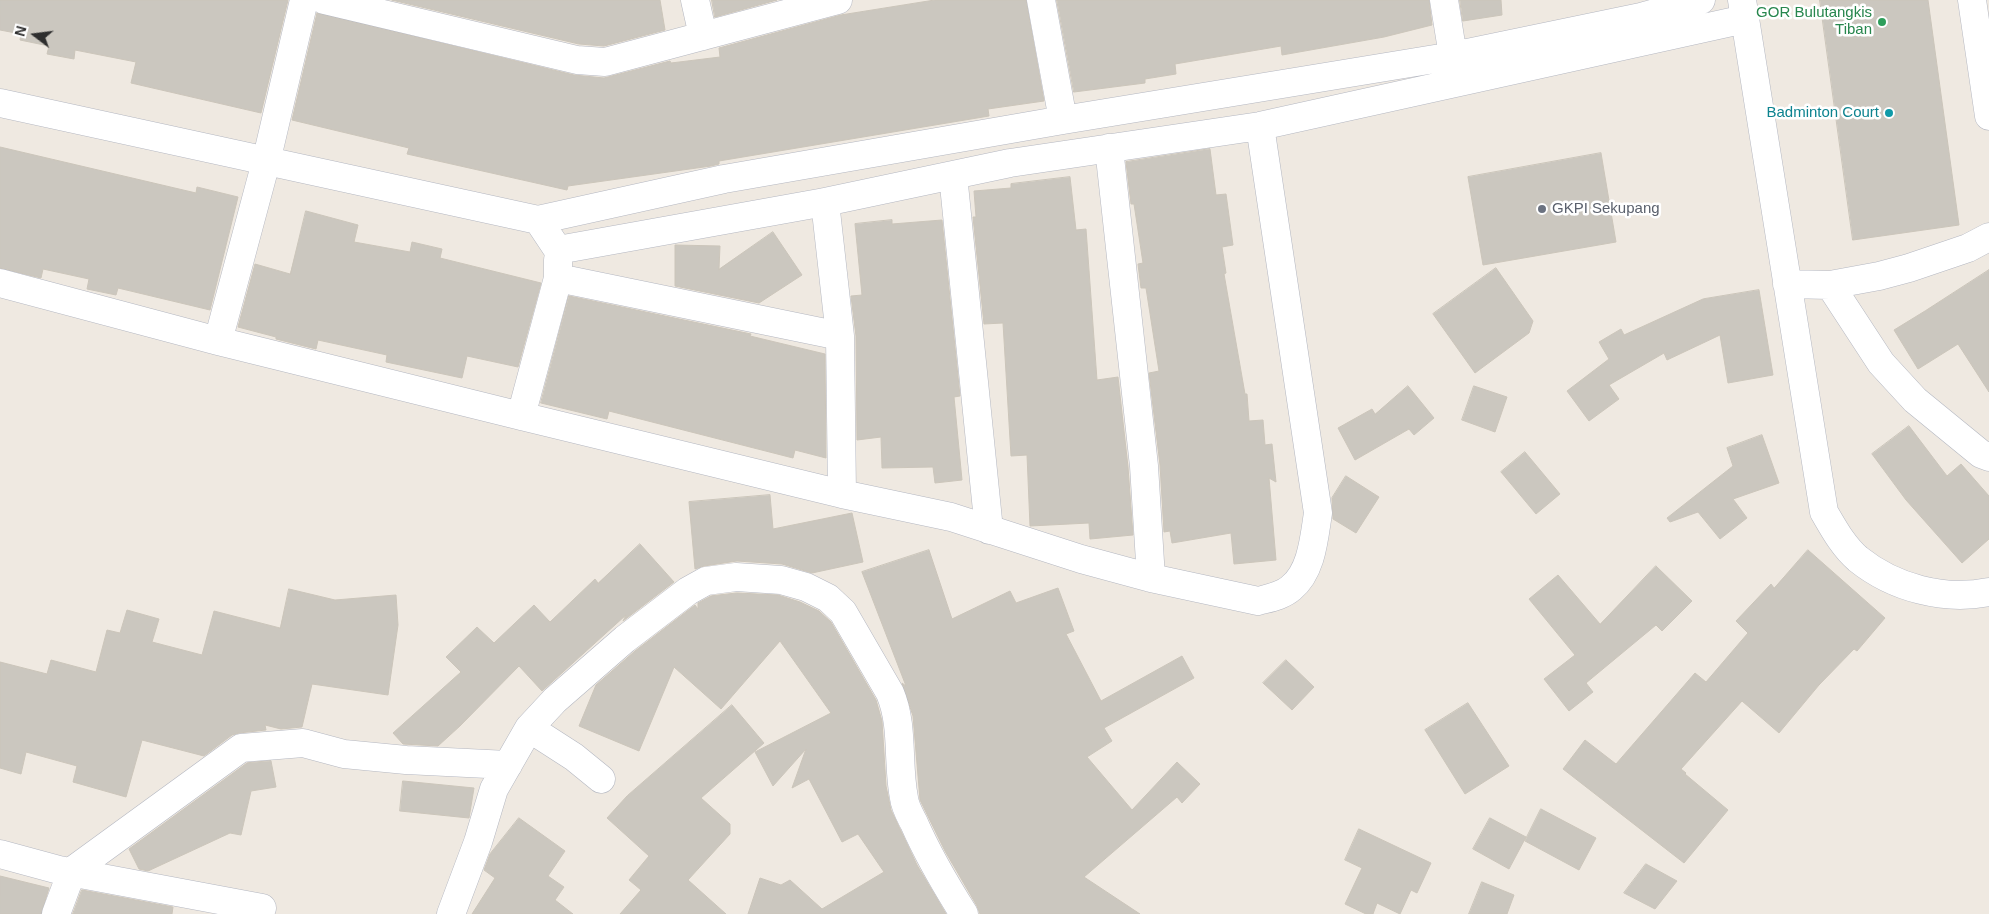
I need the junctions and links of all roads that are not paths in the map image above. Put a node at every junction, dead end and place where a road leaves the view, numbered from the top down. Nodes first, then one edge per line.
1 (304, 0) edge
2 (324, 0) edge
3 (695, 0) edge
4 (838, 0) edge
5 (1040, 0) edge
6 (1444, 0) edge
7 (1701, 0) edge
8 (1972, 0) edge
9 (1640, 8) edge
10 (1744, 10) edge
11 (703, 36) junction
12 (1453, 56) junction
13 (0, 103) edge
14 (1989, 116) edge
15 (1063, 120) junction
16 (1260, 126) junction
17 (1109, 148) junction
18 (266, 162) junction
19 (952, 175) junction
20 (825, 202) junction
21 (538, 220) junction
22 (1989, 237) edge
23 (558, 250) junction
24 (558, 278) junction
25 (0, 283) edge
26 (1787, 284) junction
27 (1830, 286) junction
28 (840, 336) junction
29 (218, 340) junction
30 (521, 416) junction
31 (1989, 457) edge
32 (842, 494) junction
33 (989, 530) junction
34 (1151, 578) junction
35 (1989, 592) edge
36 (529, 728) junction
37 (508, 766) junction
38 (601, 779) dead end
39 (0, 854) edge
40 (72, 871) junction
41 (262, 908) dead end
42 (56, 914) edge
43 (451, 914) edge
44 (964, 914) edge

1 - 18 street
2 - 11 street
3 - 11 street
4 - 11 street
5 - 15 street
6 - 12 street
7 - 9 street
8 - 14 street
9 - 12 street
10 - 16 street
10 - 26 street
12 - 15 street
13 - 18 street
15 - 21 street
16 - 17 street
16 - 34 street
17 - 19 street
17 - 34 street
18 - 21 street
18 - 29 street
19 - 20 street
19 - 33 street
20 - 23 street
20 - 28 street
21 - 23 street
22 - 27 street
23 - 24 street
24 - 28 street
24 - 30 street
25 - 29 street
26 - 27 street
26 - 35 street
27 - 31 street
28 - 32 street
29 - 30 street
30 - 32 street
32 - 33 street
33 - 34 street
36 - 37 street
36 - 38 street
36 - 44 street
37 - 40 street
37 - 43 street
39 - 40 street
40 - 41 street
40 - 42 street

